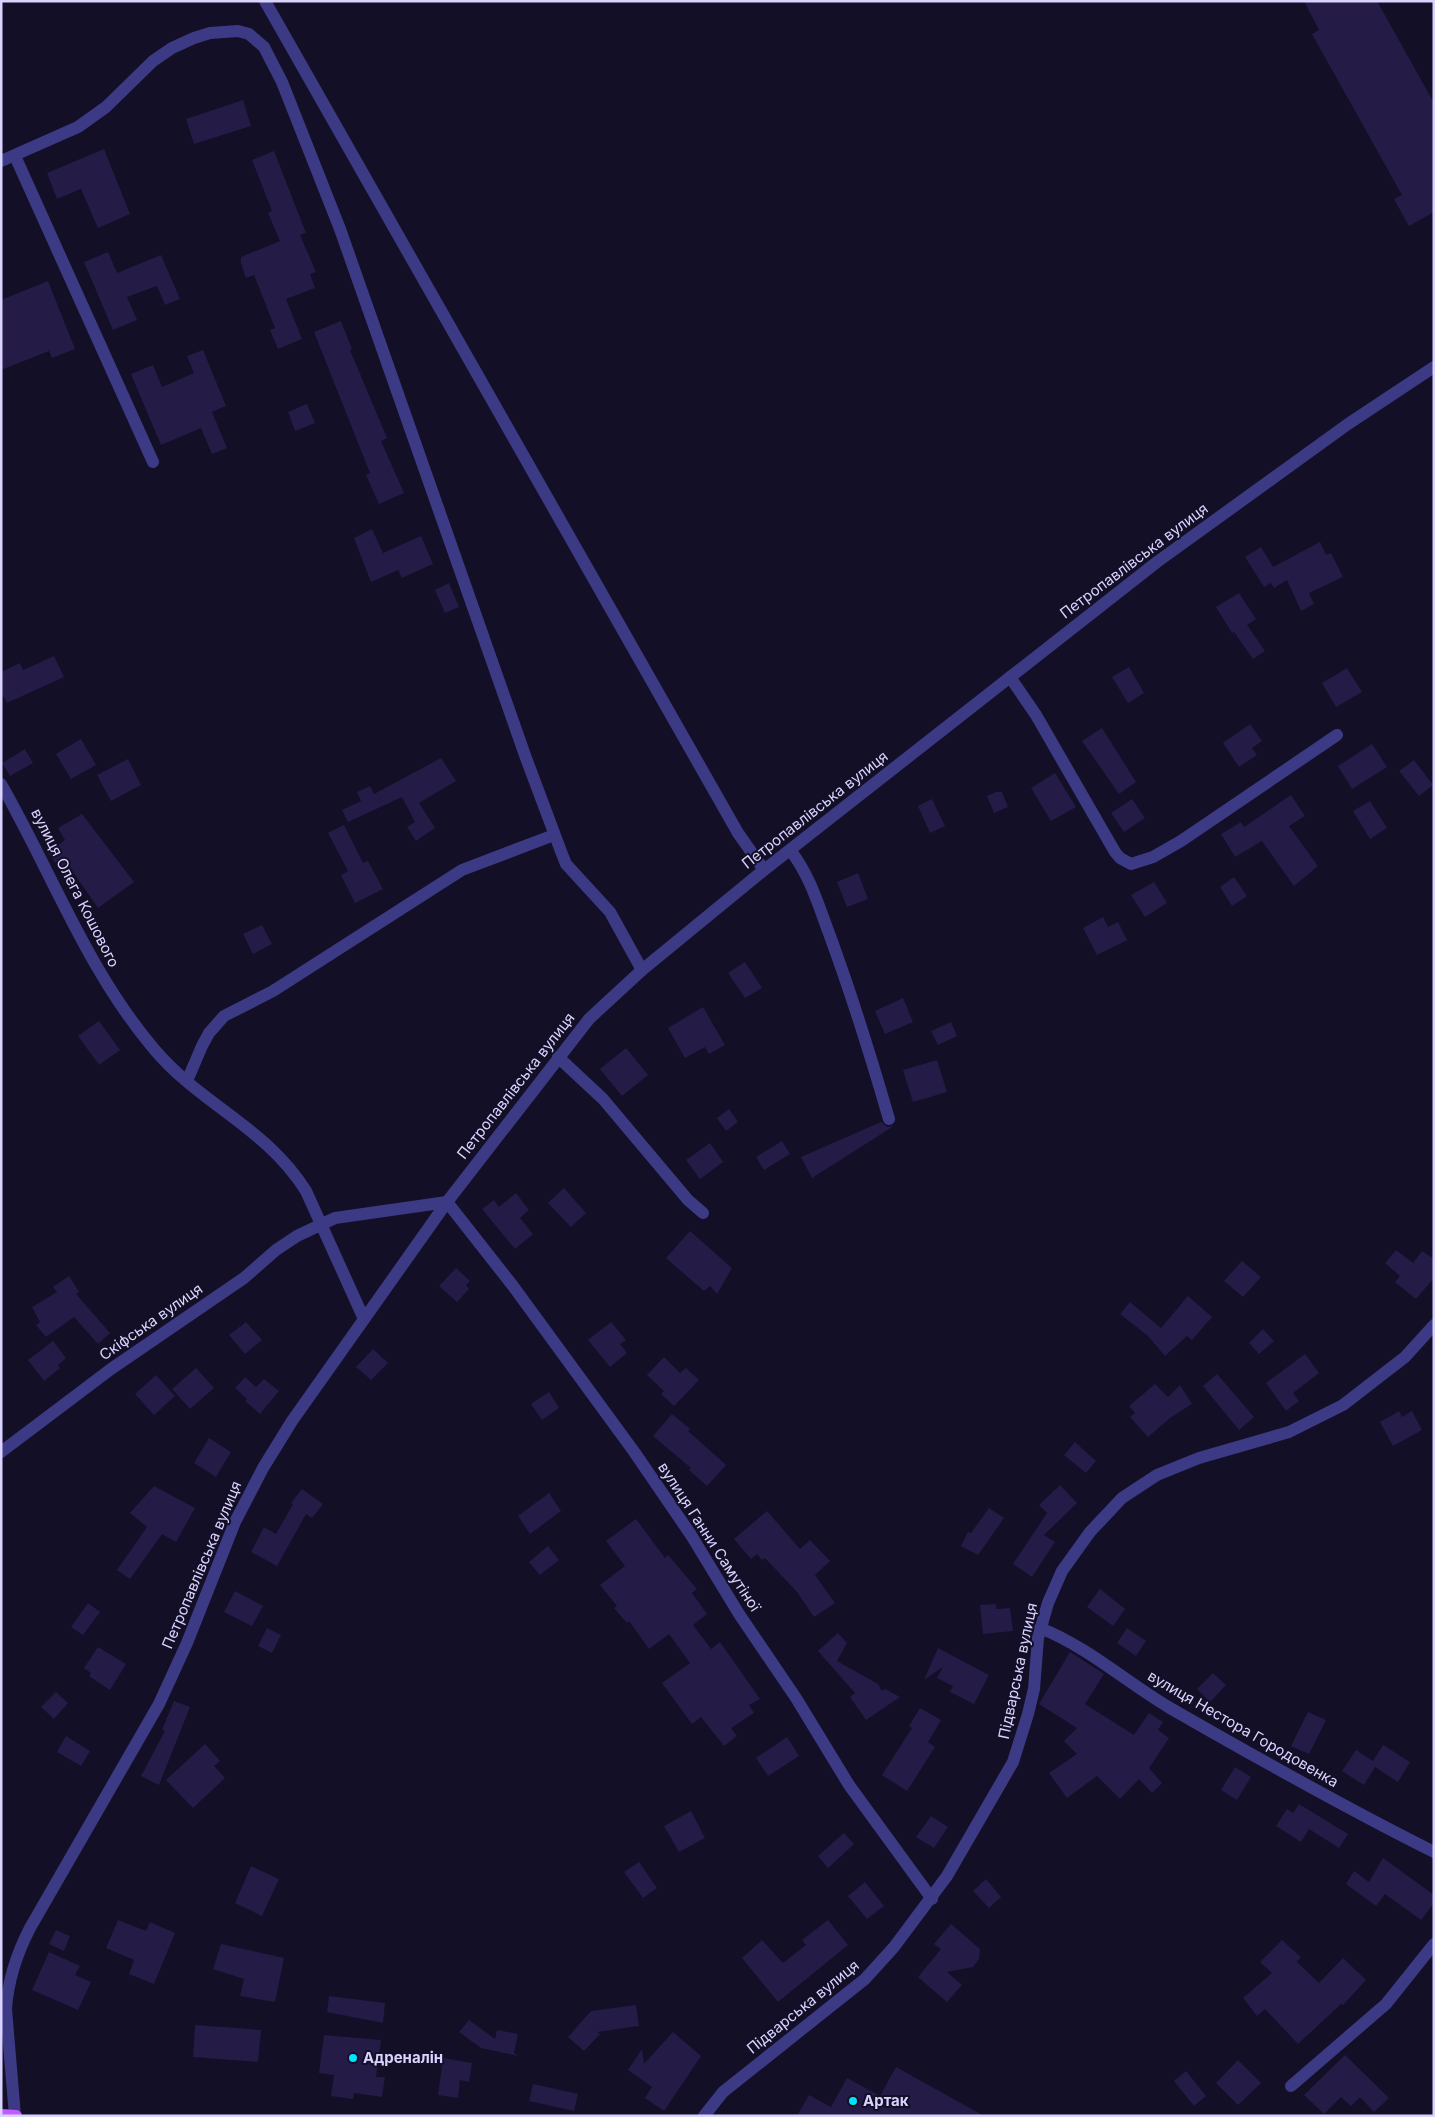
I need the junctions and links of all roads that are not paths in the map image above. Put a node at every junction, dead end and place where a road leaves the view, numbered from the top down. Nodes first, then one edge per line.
1 (265, 1) edge
2 (15, 156) junction
3 (1, 161) edge
4 (1434, 367) edge
5 (153, 462) dead end
6 (1010, 677) junction
7 (1336, 735) dead end
8 (1, 784) edge
9 (554, 834) junction
10 (790, 850) junction
11 (764, 870) junction
12 (642, 970) junction
13 (558, 1056) junction
14 (187, 1081) junction
15 (888, 1119) dead end
16 (447, 1202) junction
17 (703, 1213) dead end
18 (322, 1223) junction
19 (364, 1319) junction
20 (1434, 1325) edge
21 (1, 1452) edge
22 (1040, 1628) junction
23 (1434, 1852) edge
24 (932, 1899) junction
25 (1434, 1944) edge
26 (1291, 2086) dead end
27 (1, 2115) edge
28 (15, 2116) edge
29 (704, 2116) edge

1 - 11 street
2 - 3 street
2 - 5 street
2 - 9 street
4 - 6 street, Петропавлівська вулиця
6 - 7 street
6 - 10 street, Петропавлівська вулиця
8 - 14 street, вулиця Олега Кошового
9 - 12 street
9 - 14 street
10 - 11 street, Петропавлівська вулиця
10 - 15 street
11 - 12 street, Петропавлівська вулиця
12 - 13 street, Петропавлівська вулиця
13 - 16 street, Петропавлівська вулиця
13 - 17 street
14 - 18 street, вулиця Олега Кошового
16 - 18 street, Скіфська вулиця
16 - 19 street, Петропавлівська вулиця
16 - 24 street, вулиця Ганни Самутіної
18 - 19 street, вулиця Олега Кошового
18 - 21 street, Скіфська вулиця
19 - 28 street, Петропавлівська вулиця
20 - 22 street, Підварська вулиця
22 - 23 street, вулиця Нестора Городовенка
22 - 24 street, Підварська вулиця
24 - 29 street, Підварська вулиця
25 - 26 street
27 - 28 main road

